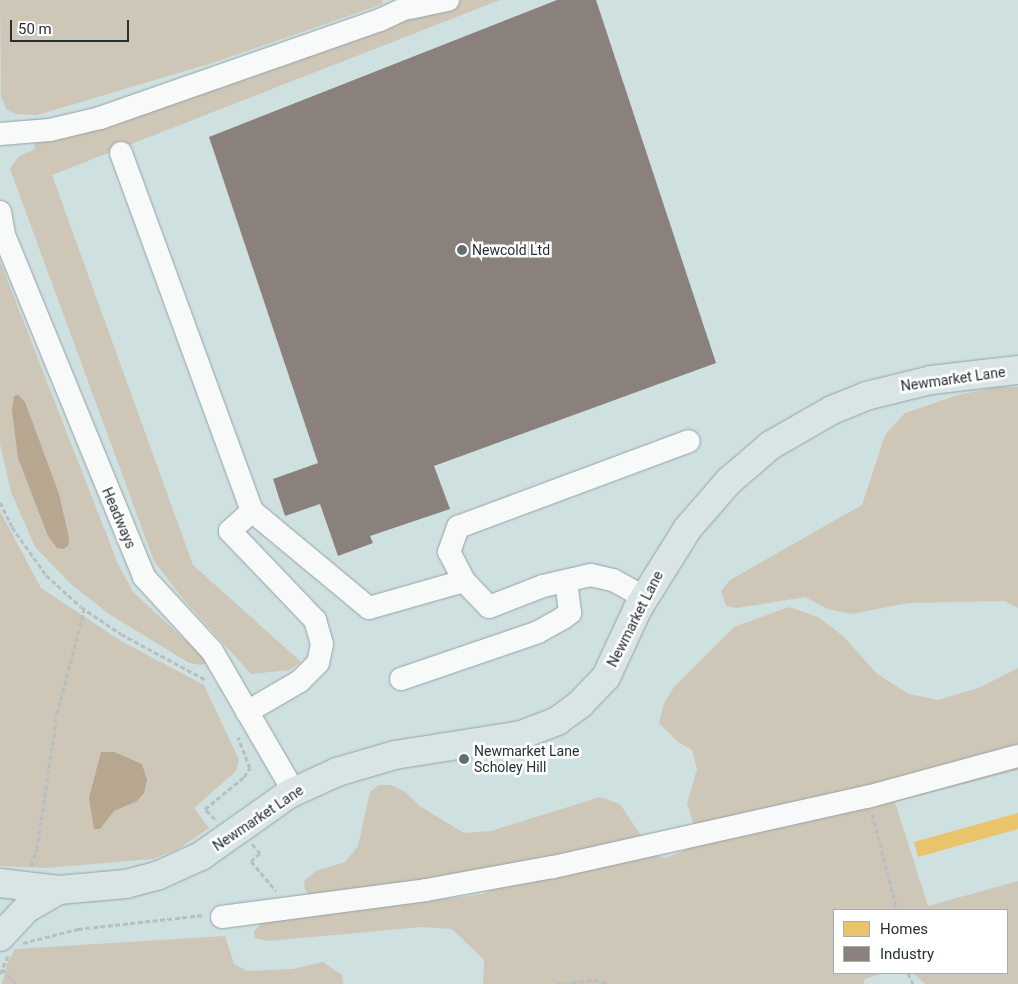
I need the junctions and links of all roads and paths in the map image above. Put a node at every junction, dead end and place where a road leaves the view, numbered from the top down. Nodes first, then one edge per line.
1 (448, 0) edge
2 (417, 4) edge
3 (0, 134) edge
4 (121, 152) dead end
5 (0, 212) edge
6 (1018, 370) edge
7 (689, 441) dead end
8 (0, 502) edge
9 (252, 511) junction
10 (570, 580) junction
11 (464, 581) junction
12 (644, 597) junction
13 (84, 610) junction
14 (401, 679) dead end
15 (210, 682) dead end
16 (247, 712) junction
17 (237, 734) dead end
18 (1018, 756) edge
19 (294, 792) junction
20 (857, 800) junction
21 (220, 815) dead end
22 (248, 838) dead end
23 (29, 870) dead end
24 (0, 883) edge
25 (59, 890) junction
26 (0, 902) edge
27 (290, 908) junction
28 (897, 909) edge
29 (222, 917) joint
30 (7, 937) edge
31 (0, 974) edge
32 (16, 984) edge
33 (557, 984) edge
34 (609, 984) edge

1 - 2 street
2 - 3 street
4 - 9 street
5 - 16 street, Headways
6 - 12 main road, Newmarket Lane
7 - 11 street
8 - 13 path
9 - 11 street
9 - 16 street
10 - 11 street
10 - 12 street
10 - 14 street
12 - 19 main road, Newmarket Lane
13 - 15 path
13 - 23 path
16 - 19 street, Headways
17 - 21 path
18 - 20 street
19 - 25 main road, Newmarket Lane
20 - 27 street
20 - 28 path
22 - 27 path
24 - 25 main road, Newmarket Lane
25 - 30 main road, Newmarket Lane
26 - 30 main road
27 - 29 street
29 - 30 path
31 - 32 path
33 - 34 path

